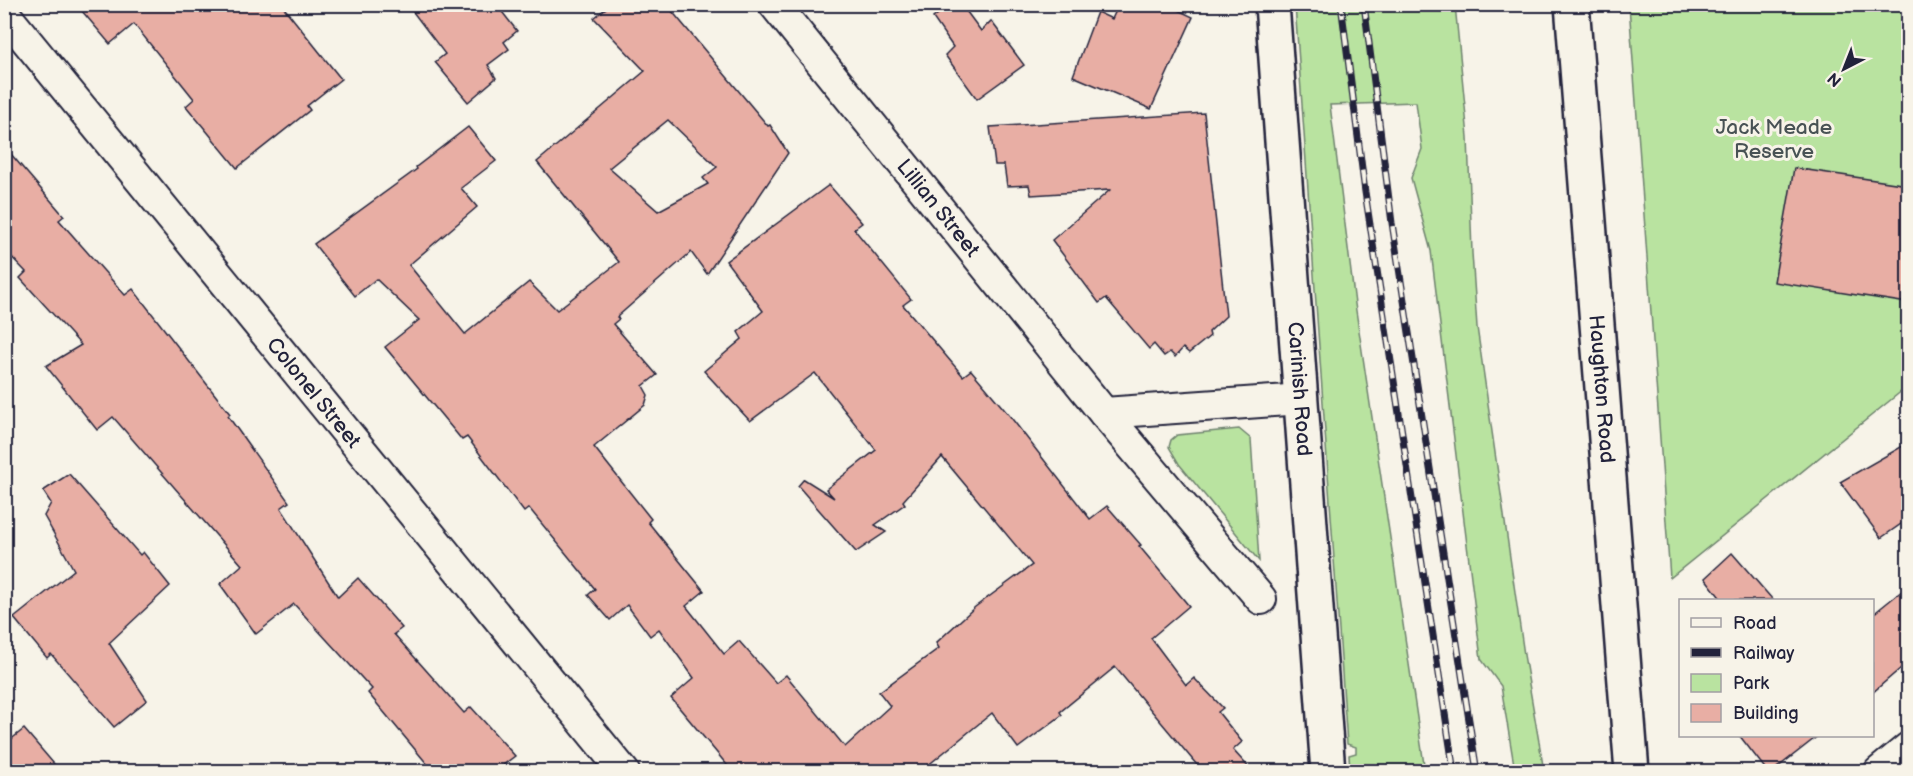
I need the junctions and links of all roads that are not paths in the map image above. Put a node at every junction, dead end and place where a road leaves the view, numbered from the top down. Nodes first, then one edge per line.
1 (774, 4) edge
2 (1272, 4) edge
3 (1572, 4) edge
4 (4, 13) edge
5 (1302, 399) junction
6 (1104, 413) junction
7 (1261, 599) dead end
8 (1908, 748) edge
9 (624, 771) edge
10 (1329, 771) edge
11 (1632, 771) edge
12 (1879, 771) edge

1 - 6 street, Lillian Street
2 - 5 street, Carinish Road
3 - 11 street, Haughton Road
4 - 9 street, Colonel Street
5 - 6 street
5 - 10 street, Carinish Road
6 - 7 street, Lillian Street
8 - 12 street

